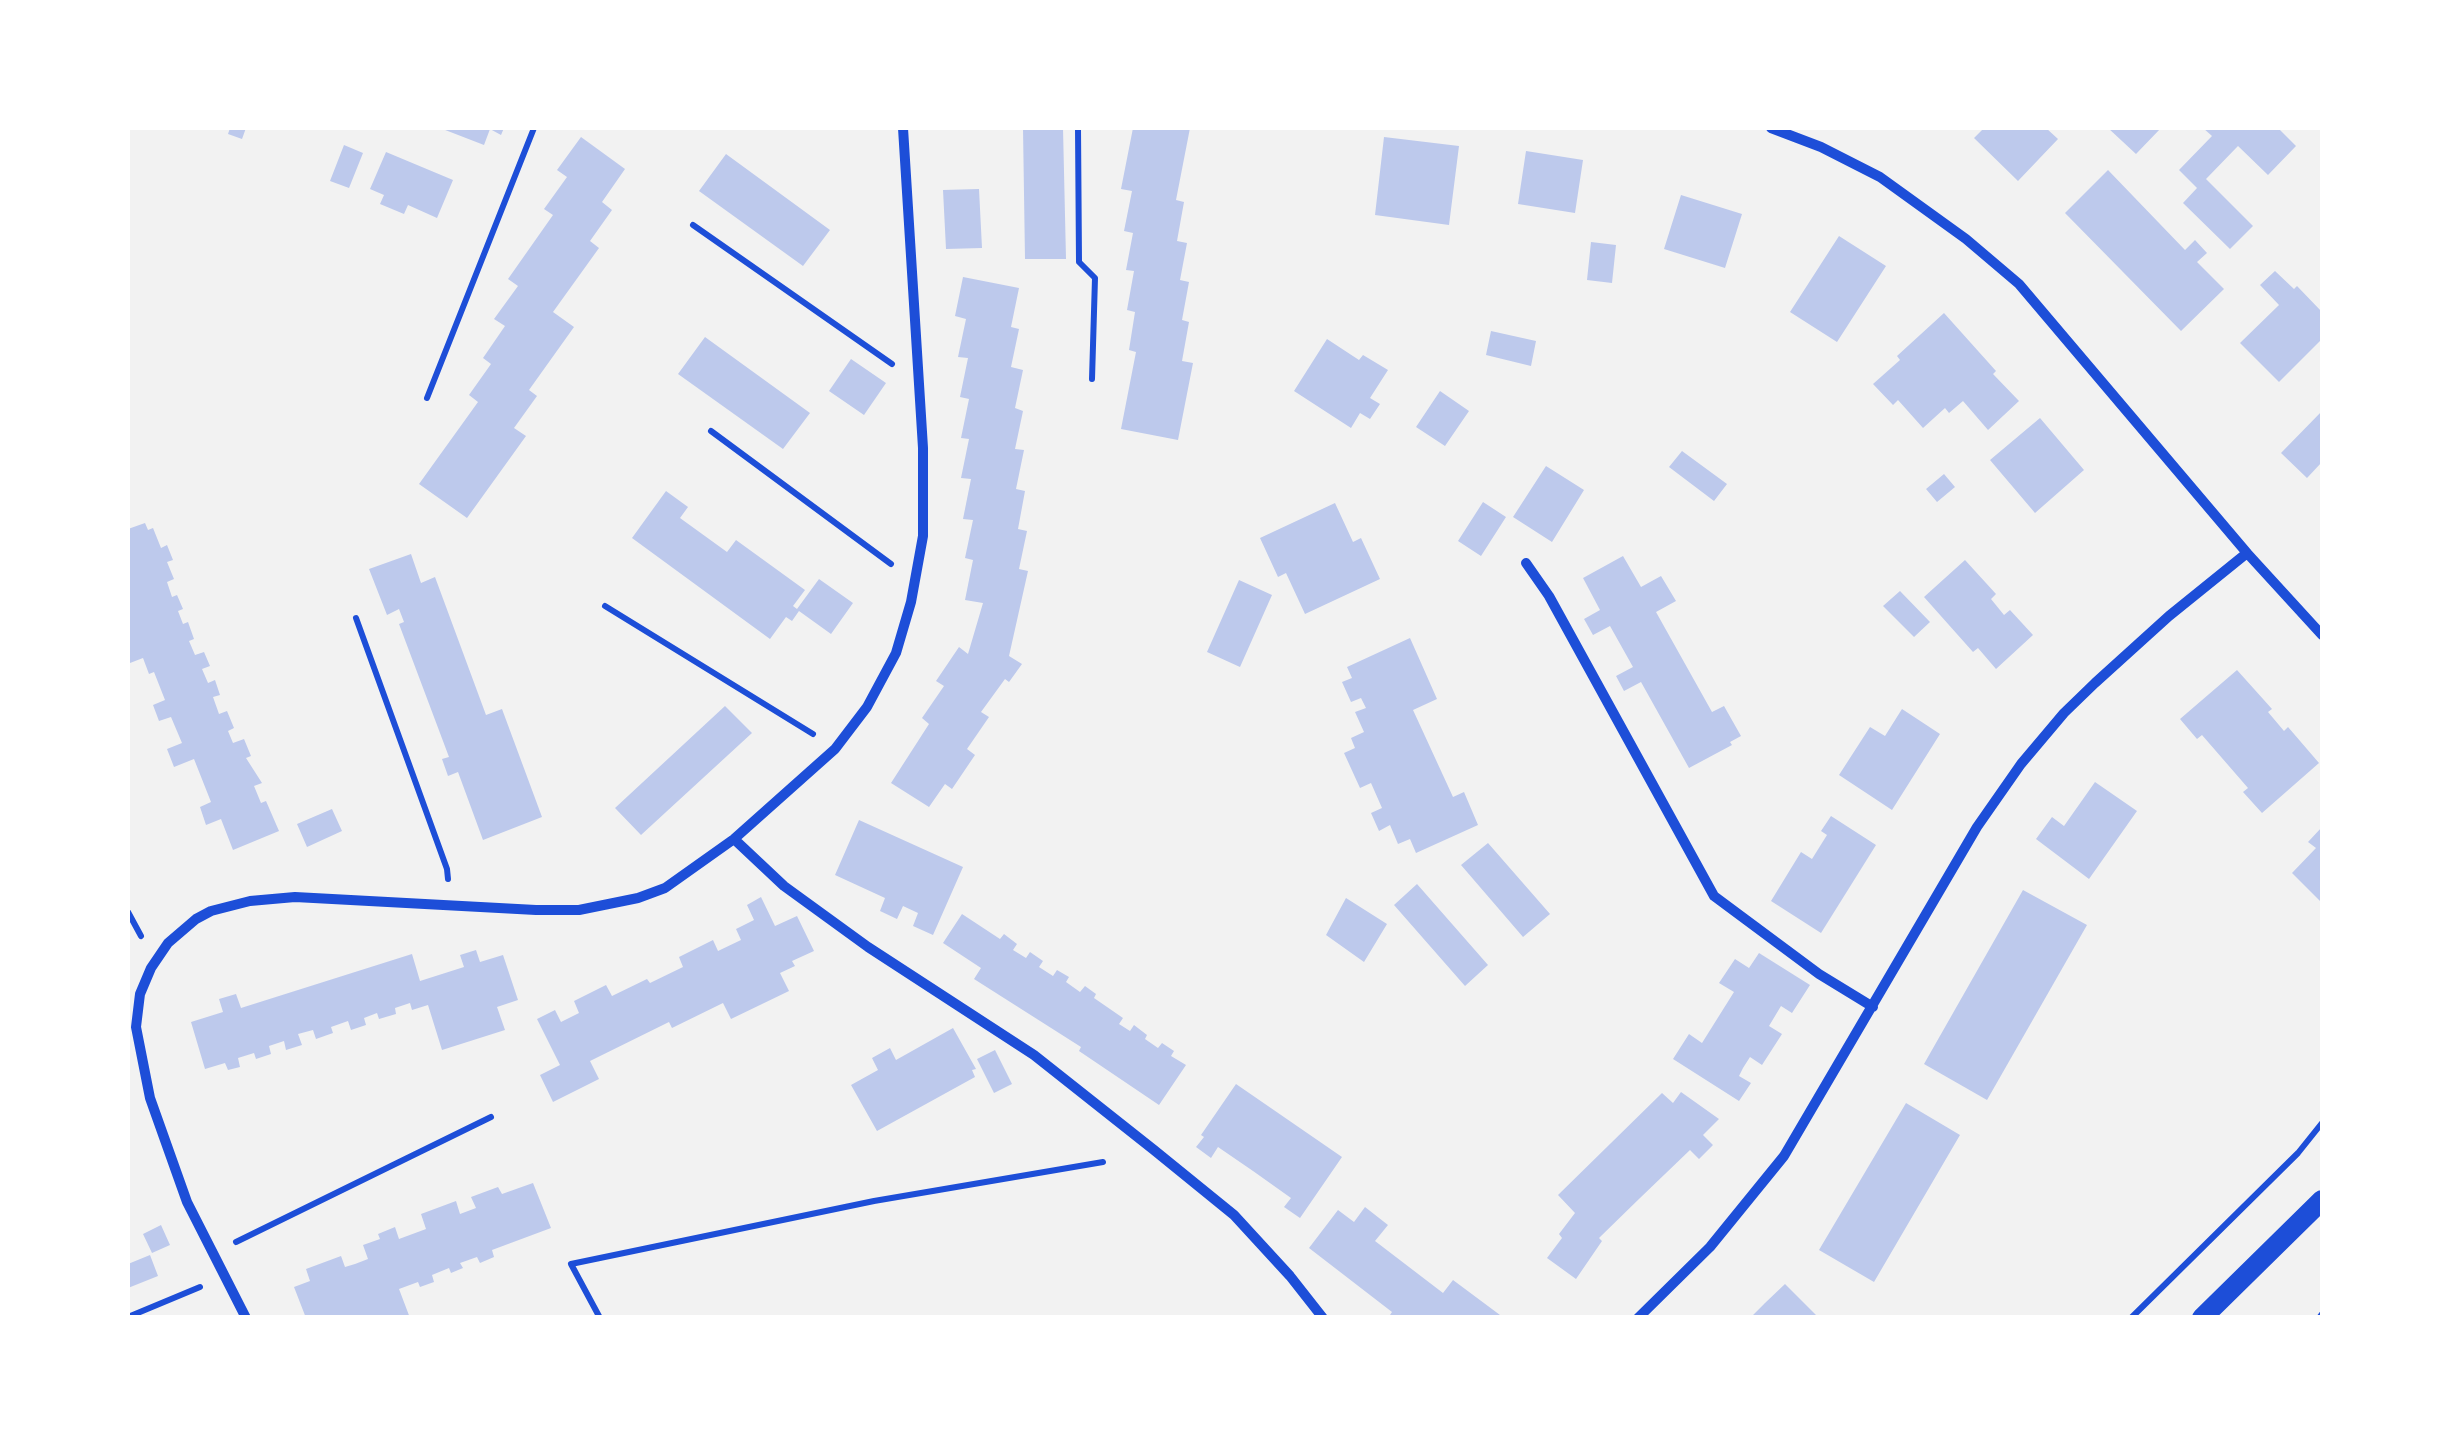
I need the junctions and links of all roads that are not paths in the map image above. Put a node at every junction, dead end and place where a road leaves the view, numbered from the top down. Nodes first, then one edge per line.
1 (903, 128) edge
2 (1770, 128) edge
3 (2247, 552) junction
4 (1526, 562) dead end
5 (2322, 635) edge
6 (734, 839) junction
7 (1873, 1006) junction
8 (2322, 1200) edge
9 (246, 1318) edge
10 (1323, 1318) edge
11 (1638, 1318) edge
12 (2202, 1318) edge

1 - 6 street
2 - 3 street
3 - 5 street
3 - 7 street
4 - 7 street
6 - 9 street
6 - 10 street
7 - 11 street
8 - 12 main road

